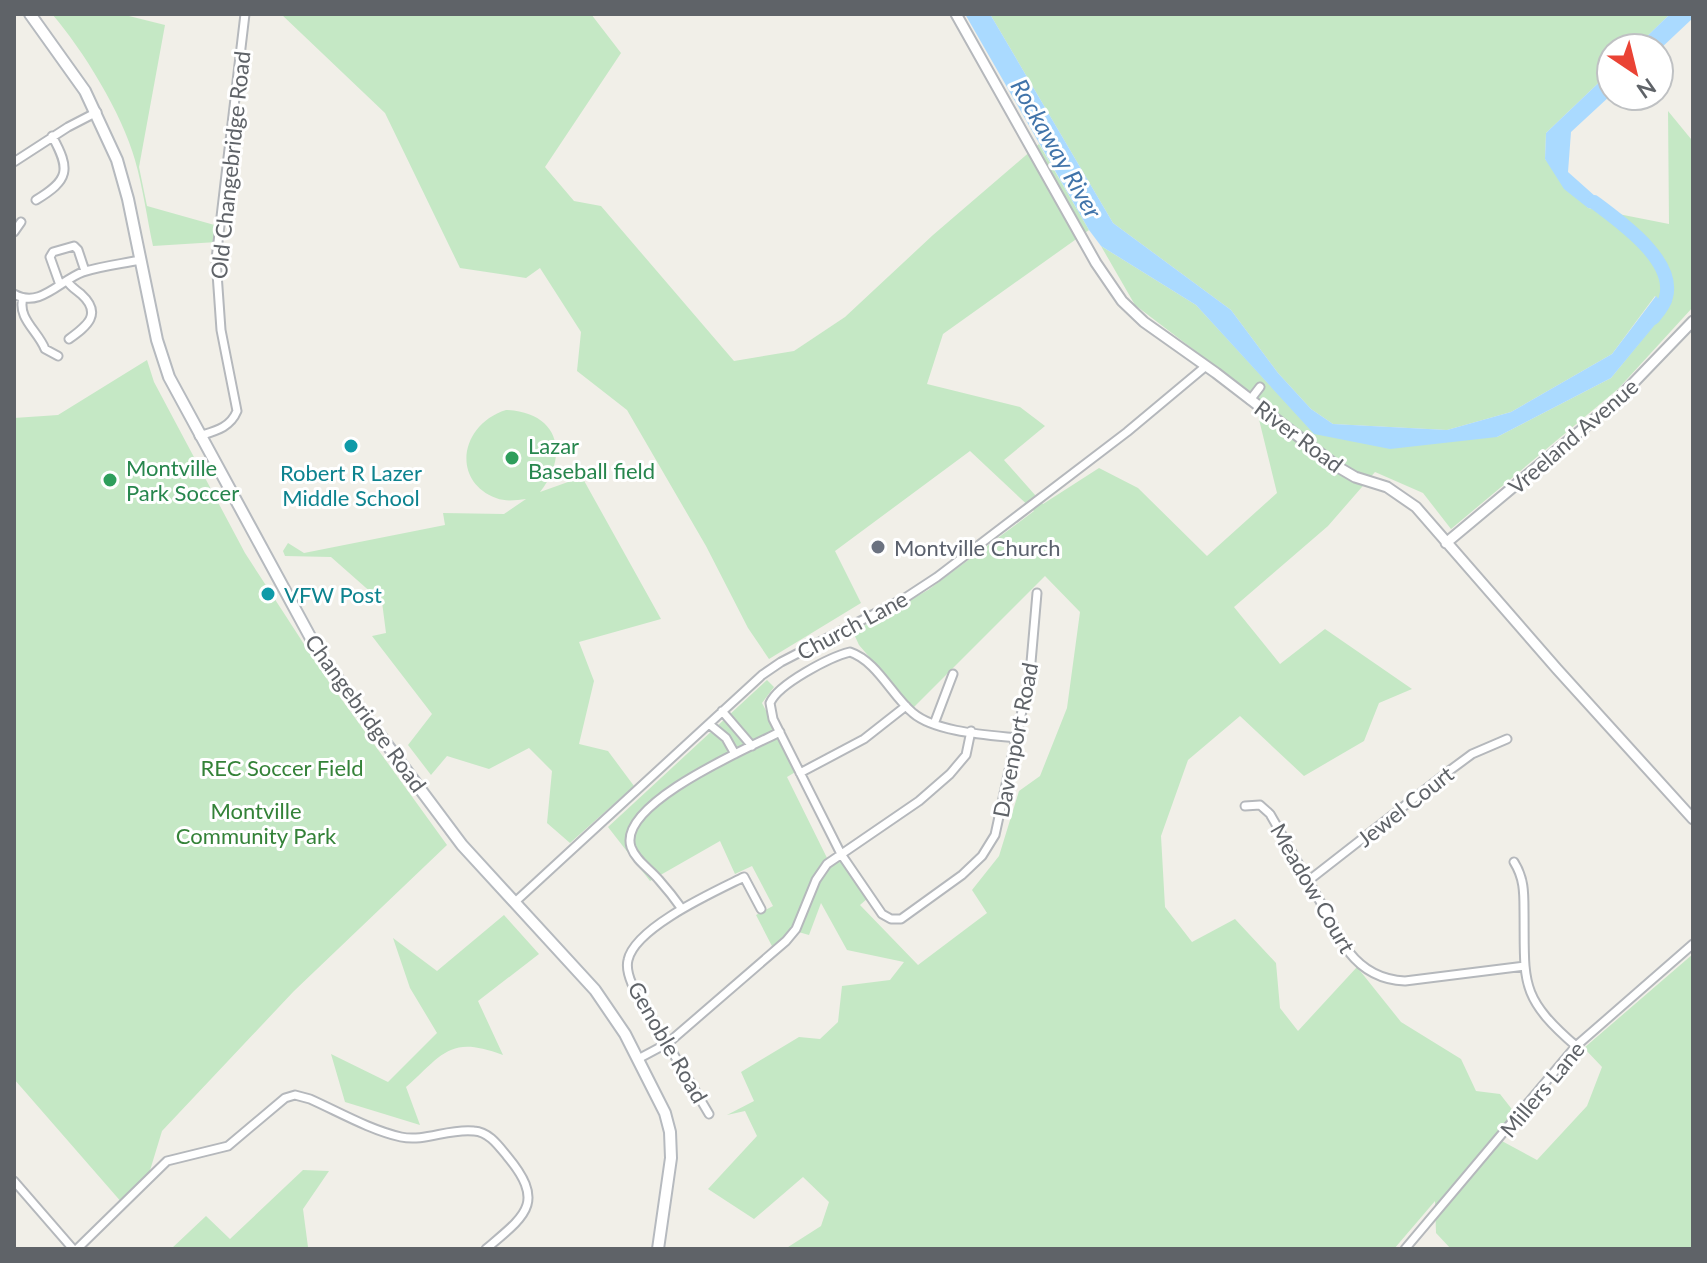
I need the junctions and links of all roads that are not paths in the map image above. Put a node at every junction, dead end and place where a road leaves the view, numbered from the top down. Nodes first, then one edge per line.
1 (30, 14) edge
2 (245, 14) edge
3 (956, 14) edge
4 (97, 112) junction
5 (52, 136) junction
6 (14, 162) edge
7 (36, 200) dead end
8 (21, 222) dead end
9 (14, 232) edge
10 (140, 260) junction
11 (85, 271) junction
12 (64, 283) junction
13 (14, 294) edge
14 (23, 298) junction
15 (1693, 321) edge
16 (69, 339) dead end
17 (58, 356) dead end
18 (1206, 366) junction
19 (1260, 387) dead end
20 (1250, 400) junction
21 (199, 436) junction
22 (1446, 543) junction
23 (1037, 593) dead end
24 (953, 674) dead end
25 (906, 706) junction
26 (722, 711) junction
27 (709, 724) junction
28 (934, 724) junction
29 (971, 731) junction
30 (780, 732) junction
31 (1017, 738) junction
32 (1507, 739) dead end
33 (752, 746) junction
34 (735, 754) junction
35 (800, 773) junction
36 (1245, 806) dead end
37 (1693, 819) edge
38 (841, 854) junction
39 (1514, 862) dead end
40 (1308, 881) junction
41 (515, 902) junction
42 (682, 909) junction
43 (761, 909) dead end
44 (1693, 944) edge
45 (1525, 966) junction
46 (668, 1043) junction
47 (1576, 1046) junction
48 (638, 1059) junction
49 (709, 1114) dead end
50 (14, 1181) edge
51 (75, 1249) edge
52 (486, 1249) edge
53 (658, 1249) edge
54 (1405, 1249) edge

1 - 4 main road, Changebridge Road
2 - 21 street, Old Changebridge Road
3 - 18 street, River Road
4 - 5 street
4 - 10 main road, Changebridge Road
5 - 6 street
5 - 7 street
8 - 9 street
10 - 11 street
10 - 21 main road, Changebridge Road
11 - 12 street
11 - 12 street
12 - 14 street
12 - 16 street
13 - 14 street
14 - 17 street
15 - 22 street, Vreeland Avenue
18 - 20 street, River Road
18 - 26 street, Church Lane
19 - 20 street
20 - 22 street, River Road
21 - 41 main road, Changebridge Road
22 - 37 street, River Road
23 - 31 street, Davenport Road
24 - 28 street
25 - 28 street
25 - 30 street, Davenport Road
25 - 35 street
26 - 27 street, Church Lane
26 - 33 street
27 - 34 street
27 - 41 street, Church Lane
28 - 29 street
29 - 31 street
29 - 38 street
30 - 33 street
30 - 35 street, Davenport Road
31 - 38 street, Davenport Road
32 - 40 street, Jewel Court
33 - 34 street
34 - 42 street
35 - 38 street, Davenport Road
36 - 40 street, Meadow Court
38 - 46 street
39 - 45 street
40 - 45 street, Meadow Court
41 - 48 main road, Changebridge Road
42 - 43 street, Genoble Road
42 - 46 street, Genoble Road
44 - 47 street, Millers Lane
45 - 47 street
46 - 48 street
46 - 49 street, Genoble Road
47 - 54 street, Millers Lane
48 - 53 main road, Changebridge Road
50 - 51 street
51 - 52 street

